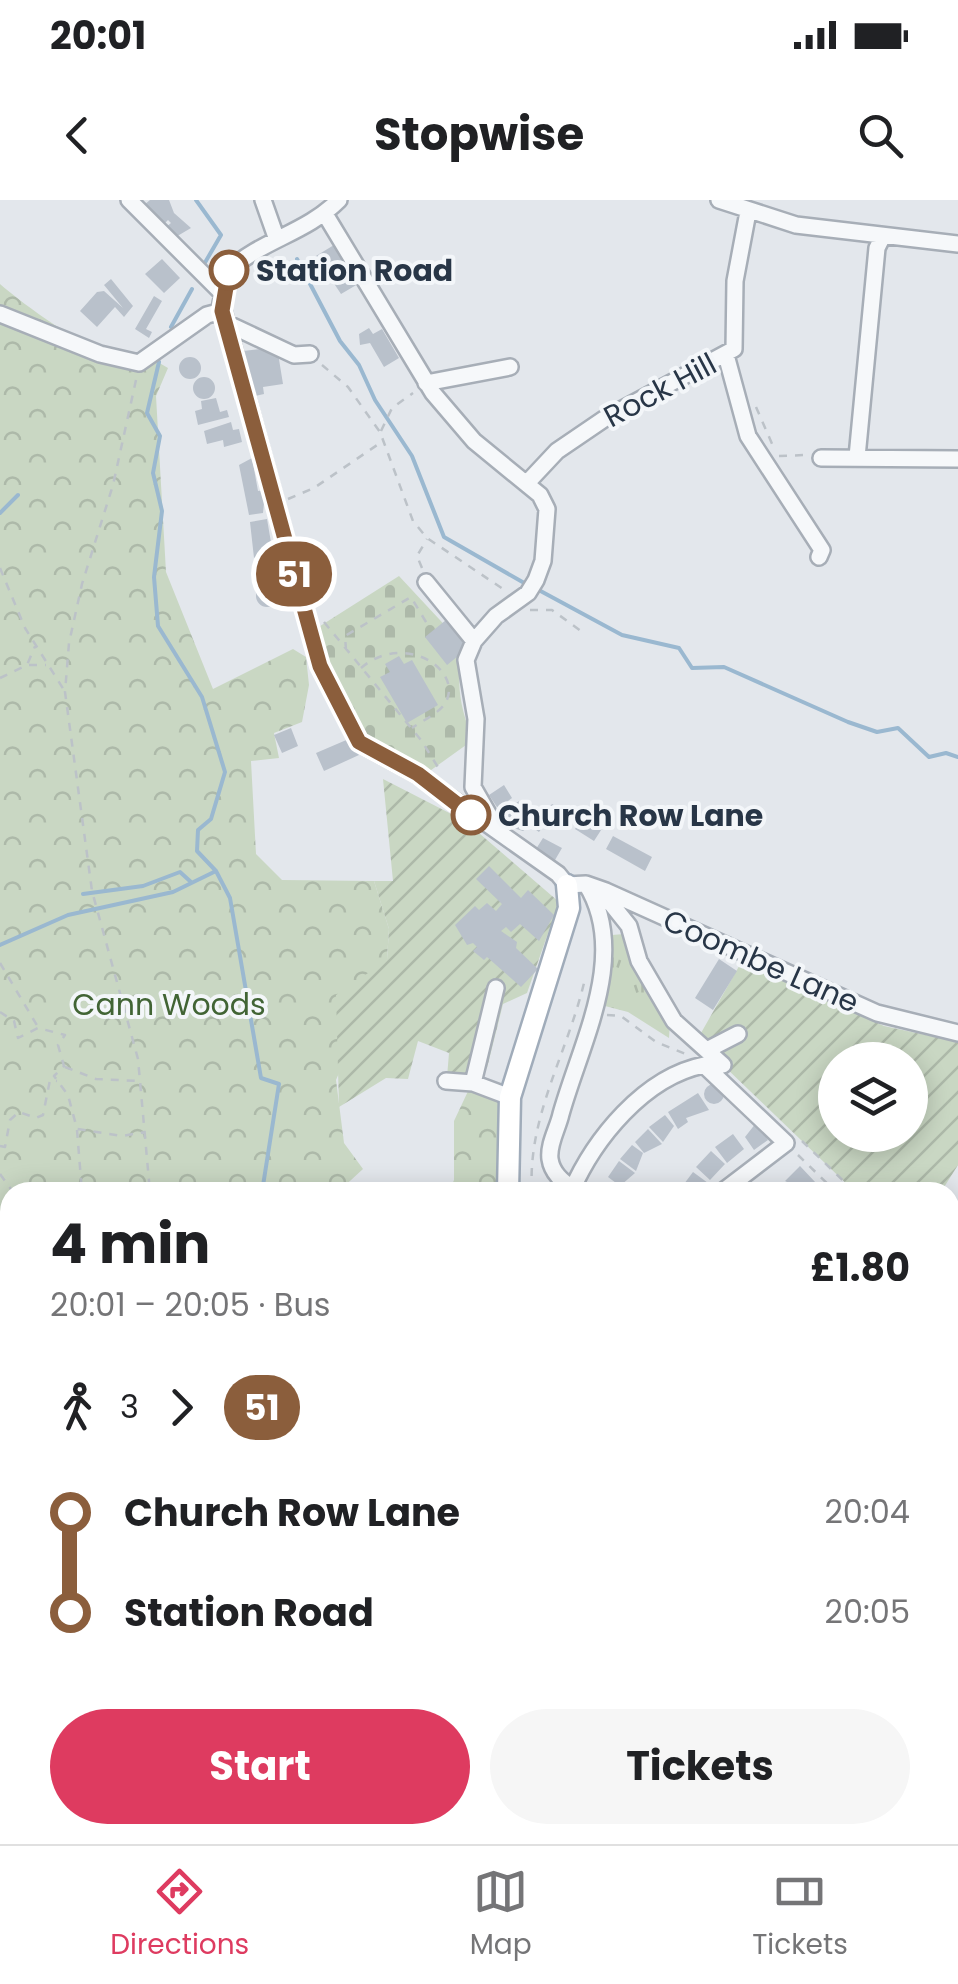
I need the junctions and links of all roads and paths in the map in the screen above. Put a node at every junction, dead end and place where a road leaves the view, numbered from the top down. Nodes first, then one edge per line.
1 (130, 200) edge
2 (263, 200) edge
3 (339, 200) edge
4 (719, 200) edge
5 (748, 212) junction
6 (325, 214) junction
7 (276, 237) junction
8 (882, 238) junction
9 (958, 244) edge
10 (222, 293) junction
11 (0, 314) edge
12 (224, 317) junction
13 (310, 354) joint
14 (726, 356) junction
15 (139, 364) junction
16 (510, 367) dead end
17 (426, 383) junction
18 (752, 398) dead end
19 (380, 432) junction
20 (384, 440) junction
21 (856, 457) junction
22 (821, 458) joint
23 (958, 459) edge
24 (526, 482) junction
25 (276, 504) junction
26 (427, 538) junction
27 (819, 558) dead end
28 (0, 568) edge
29 (424, 575) joint
30 (527, 592) junction
31 (324, 623) dead end
32 (428, 628) dead end
33 (582, 631) dead end
34 (474, 640) junction
35 (36, 644) junction
36 (346, 653) junction
37 (28, 665) junction
38 (48, 665) junction
39 (360, 668) junction
40 (0, 678) edge
41 (65, 692) junction
42 (411, 728) junction
43 (442, 770) dead end
44 (500, 834) junction
45 (583, 886) junction
46 (618, 896) junction
47 (639, 919) dead end
48 (0, 962) edge
49 (586, 974) dead end
50 (496, 988) dead end
51 (0, 1012) edge
52 (591, 1014) junction
53 (38, 1028) junction
54 (958, 1033) edge
55 (738, 1034) dead end
56 (704, 1060) junction
57 (723, 1065) dead end
58 (64, 1066) junction
59 (59, 1081) junction
60 (140, 1081) junction
61 (446, 1081) dead end
62 (473, 1083) junction
63 (510, 1097) junction
64 (77, 1129) junction
65 (145, 1132) junction
66 (786, 1143) junction
67 (0, 1146) edge
68 (81, 1182) edge
69 (149, 1182) edge
70 (508, 1182) edge
71 (533, 1182) edge
72 (564, 1182) edge
73 (576, 1182) edge
74 (735, 1182) edge
75 (826, 1182) edge

1 - 10 street
2 - 7 street
3 - 6 street
4 - 5 street
5 - 8 street
5 - 14 street, Rock Hill
6 - 7 street
6 - 17 street
7 - 10 street
8 - 9 street
8 - 21 street
10 - 12 street
11 - 15 street
12 - 13 street
12 - 15 street
12 - 25 street
13 - 19 path
14 - 24 street, Rock Hill
14 - 27 street
15 - 41 path
16 - 17 street
17 - 19 path
17 - 24 street
18 - 22 path
19 - 20 path
20 - 25 path
20 - 26 path
21 - 22 street
21 - 23 street
24 - 30 street
25 - 44 street
26 - 29 path
26 - 30 path
28 - 35 path
29 - 34 street
30 - 33 path
30 - 34 street
31 - 36 path
32 - 36 path
34 - 44 street
35 - 37 path
35 - 38 path
36 - 39 path
37 - 38 path
37 - 40 path
38 - 41 path
39 - 42 path
39 - 42 path
41 - 60 path
42 - 43 path
44 - 45 street
45 - 46 street, Coombe Lane
45 - 52 street
45 - 56 street
45 - 63 main road
46 - 47 street
46 - 54 street, Coombe Lane
48 - 53 path
49 - 71 path
50 - 62 street
51 - 53 path
52 - 56 path
52 - 72 street
53 - 58 path
55 - 56 street
56 - 57 street
56 - 66 street
56 - 73 street
58 - 59 path
58 - 60 path
59 - 64 path
59 - 67 path
60 - 65 path
61 - 62 street
62 - 63 street
63 - 70 main road
64 - 65 path
64 - 68 path
65 - 69 path
66 - 74 street
66 - 75 path

